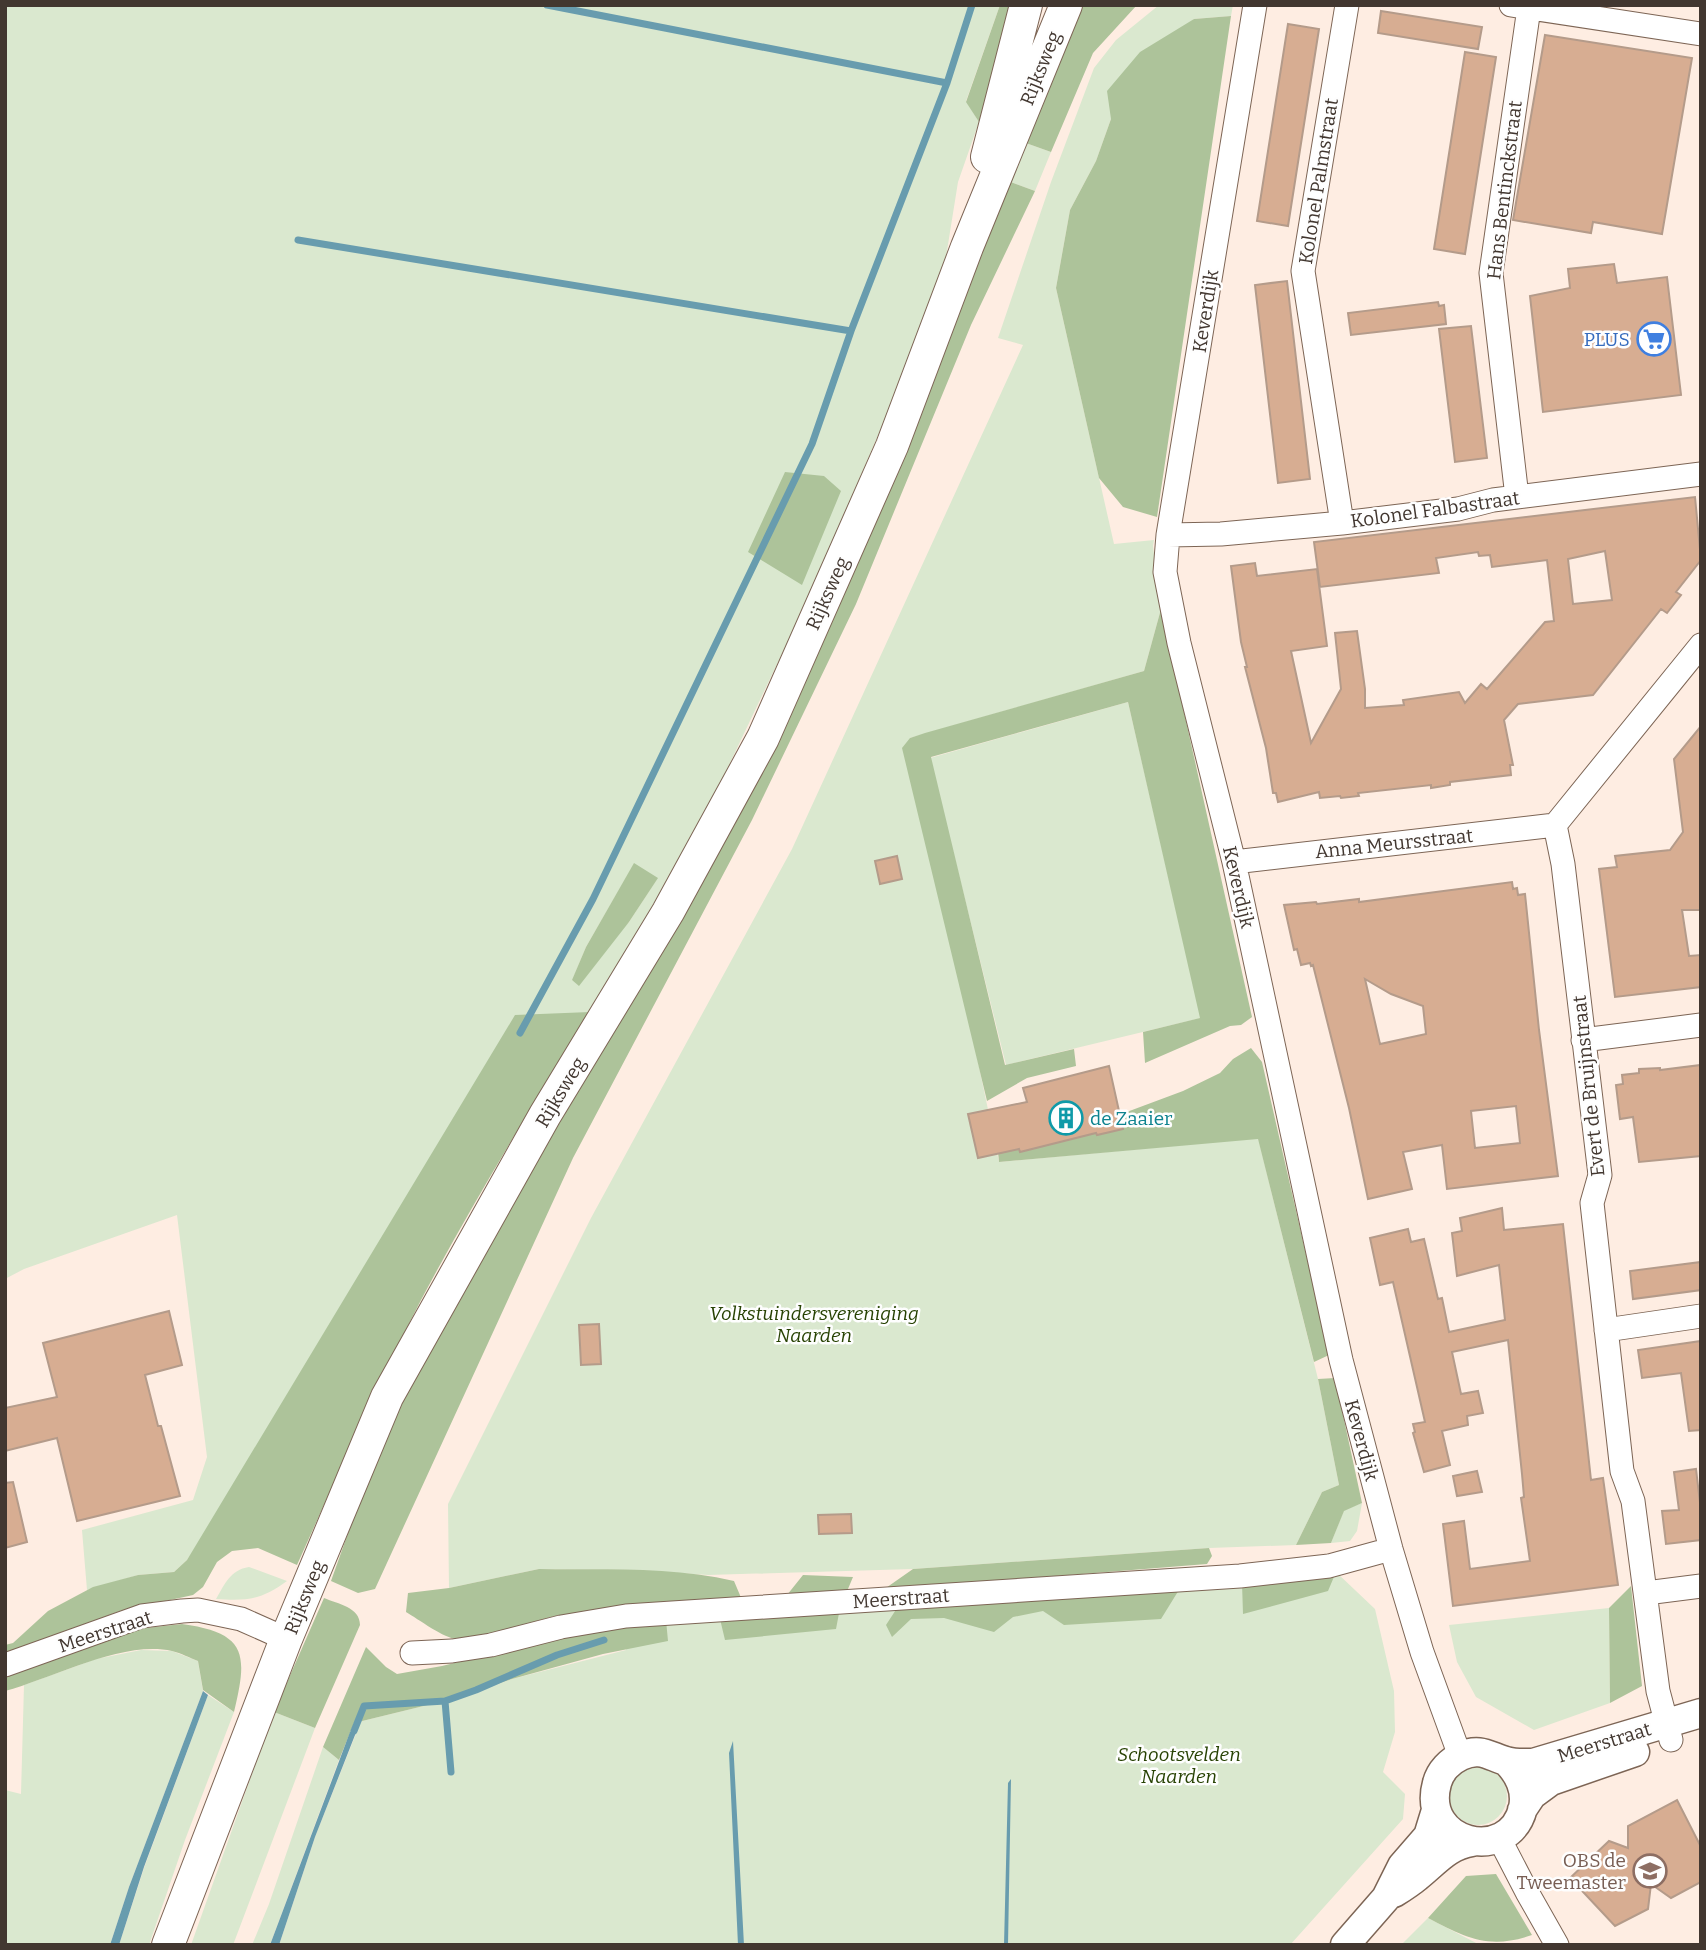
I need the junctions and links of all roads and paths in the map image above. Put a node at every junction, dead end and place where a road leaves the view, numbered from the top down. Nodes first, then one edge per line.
1 (1026, 5) edge
2 (1066, 5) edge
3 (1255, 5) edge
4 (1347, 5) edge
5 (1520, 7) edge
6 (1701, 34) edge
7 (967, 247) junction
8 (1701, 474) edge
9 (1517, 497) junction
10 (1342, 523) junction
11 (1168, 535) junction
12 (1701, 645) edge
13 (1555, 825) junction
14 (1234, 862) junction
15 (1701, 1025) edge
16 (1583, 1040) junction
17 (1701, 1316) edge
18 (1606, 1330) junction
19 (1391, 1549) junction
20 (1701, 1586) edge
21 (1646, 1593) junction
22 (286, 1639) junction
23 (412, 1653) dead end
24 (5, 1665) edge
25 (1701, 1713) edge
26 (1701, 1730) edge
27 (1668, 1732) junction
28 (1460, 1756) junction
29 (1506, 1761) junction
30 (1436, 1810) junction
31 (1522, 1810) junction
32 (1485, 1840) junction
33 (1386, 1898) junction
34 (168, 1945) edge
35 (1345, 1945) edge
36 (1558, 1945) edge

1 - 7 main road, Rijksweg
2 - 7 main road, Rijksweg
3 - 11 street, Keverdijk
4 - 10 street, Kolonel Palmstraat
5 - 6 street
5 - 9 street, Hans Bentinckstraat
7 - 22 main road, Rijksweg
8 - 9 street, Kolonel Falbastraat
9 - 10 street, Kolonel Falbastraat
10 - 11 street, Kolonel Falbastraat
11 - 14 street, Keverdijk
12 - 13 street
13 - 14 street, Anna Meursstraat
13 - 16 street, Evert de Bruijnstraat
14 - 19 street, Keverdijk
15 - 16 street
16 - 18 street, Evert de Bruijnstraat
17 - 18 street
18 - 21 street, Evert de Bruijnstraat
19 - 23 street, Meerstraat
19 - 28 street, Keverdijk
20 - 21 street
21 - 27 street, Evert de Bruijnstraat
22 - 24 street, Meerstraat
22 - 34 main road, Rijksweg
25 - 27 street, Meerstraat
26 - 27 street, Meerstraat
27 - 29 street, Meerstraat
27 - 31 street, Meerstraat
28 - 29 street
28 - 30 street
29 - 31 street
30 - 32 street
30 - 33 street
31 - 32 street
32 - 33 street
32 - 36 street
33 - 35 street

